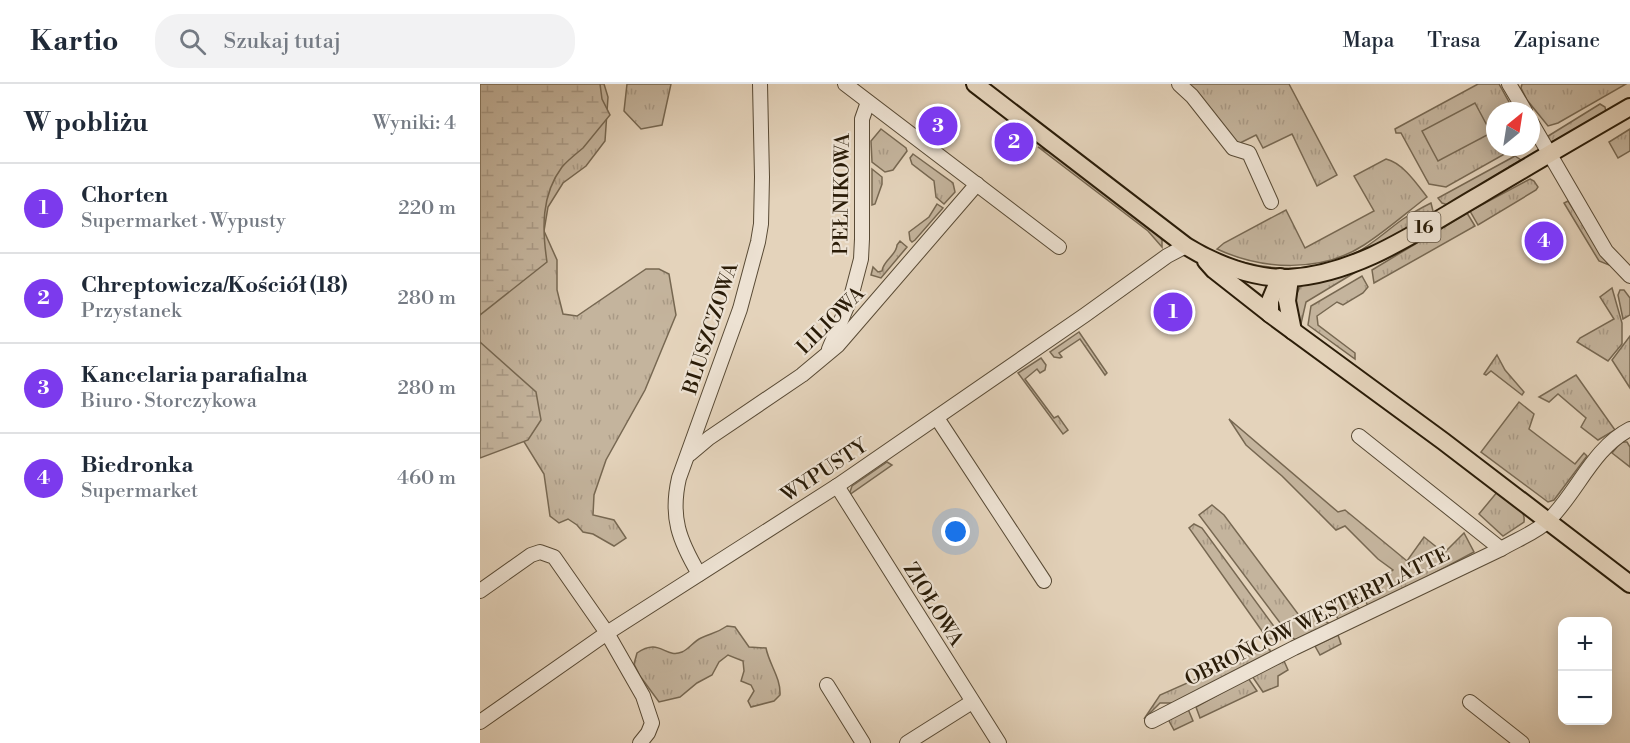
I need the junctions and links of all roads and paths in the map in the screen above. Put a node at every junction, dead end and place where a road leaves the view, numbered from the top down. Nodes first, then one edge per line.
1 (760, 84) edge
2 (845, 84) edge
3 (975, 84) edge
4 (1179, 84) edge
5 (1509, 84) edge
6 (868, 102) junction
7 (1519, 102) edge
8 (1630, 107) edge
9 (1540, 138) edge
10 (1549, 154) junction
11 (977, 184) junction
12 (1271, 202) dead end
13 (1186, 246) junction
14 (1059, 247) dead end
15 (1202, 256) junction
16 (1630, 276) edge
17 (1285, 278) junction
18 (849, 301) junction
19 (868, 312) junction
20 (1270, 314) junction
21 (1293, 331) junction
22 (827, 354) junction
23 (937, 418) junction
24 (1630, 429) edge
25 (1359, 436) dead end
26 (687, 457) junction
27 (837, 486) junction
28 (1548, 521) junction
29 (1500, 549) junction
30 (699, 574) junction
31 (1044, 581) dead end
32 (1630, 584) edge
33 (480, 591) edge
34 (607, 633) junction
35 (827, 685) dead end
36 (972, 702) junction
37 (1470, 702) dead end
38 (1152, 721) dead end
39 (480, 722) edge
40 (640, 743) edge
41 (863, 743) edge
42 (907, 743) edge
43 (999, 743) edge
44 (1522, 743) edge

1 - 26 street, BLUSZCZOWA
2 - 6 street
3 - 13 main road, 16
4 - 12 street
5 - 7 street
6 - 11 street
6 - 18 street, PEŁNIKOWA
8 - 10 main road, 16
9 - 10 street
10 - 16 street
10 - 17 main road, 16
11 - 14 street
11 - 19 street, LILIOWA
13 - 15 main road, 16
13 - 23 street, WYPUSTY
15 - 17 main road, 16
15 - 20 main road
17 - 20 main road
17 - 21 main road
18 - 19 street
18 - 22 street, PEŁNIKOWA
19 - 22 street, LILIOWA
20 - 21 main road
21 - 28 main road
22 - 26 street, LILIOWA
23 - 27 street, WYPUSTY
23 - 31 street
24 - 28 street, OBROŃCÓW WESTERPLATTE
25 - 29 street
26 - 30 street, BLUSZCZOWA
27 - 30 street, WYPUSTY
27 - 36 street, ZIOŁOWA
28 - 29 street, OBROŃCÓW WESTERPLATTE
28 - 32 main road
29 - 38 street, OBROŃCÓW WESTERPLATTE
30 - 34 street, WYPUSTY
33 - 34 street
34 - 39 street, WYPUSTY
34 - 40 street
35 - 41 street
36 - 42 street
36 - 43 street, ZIOŁOWA
37 - 44 street

